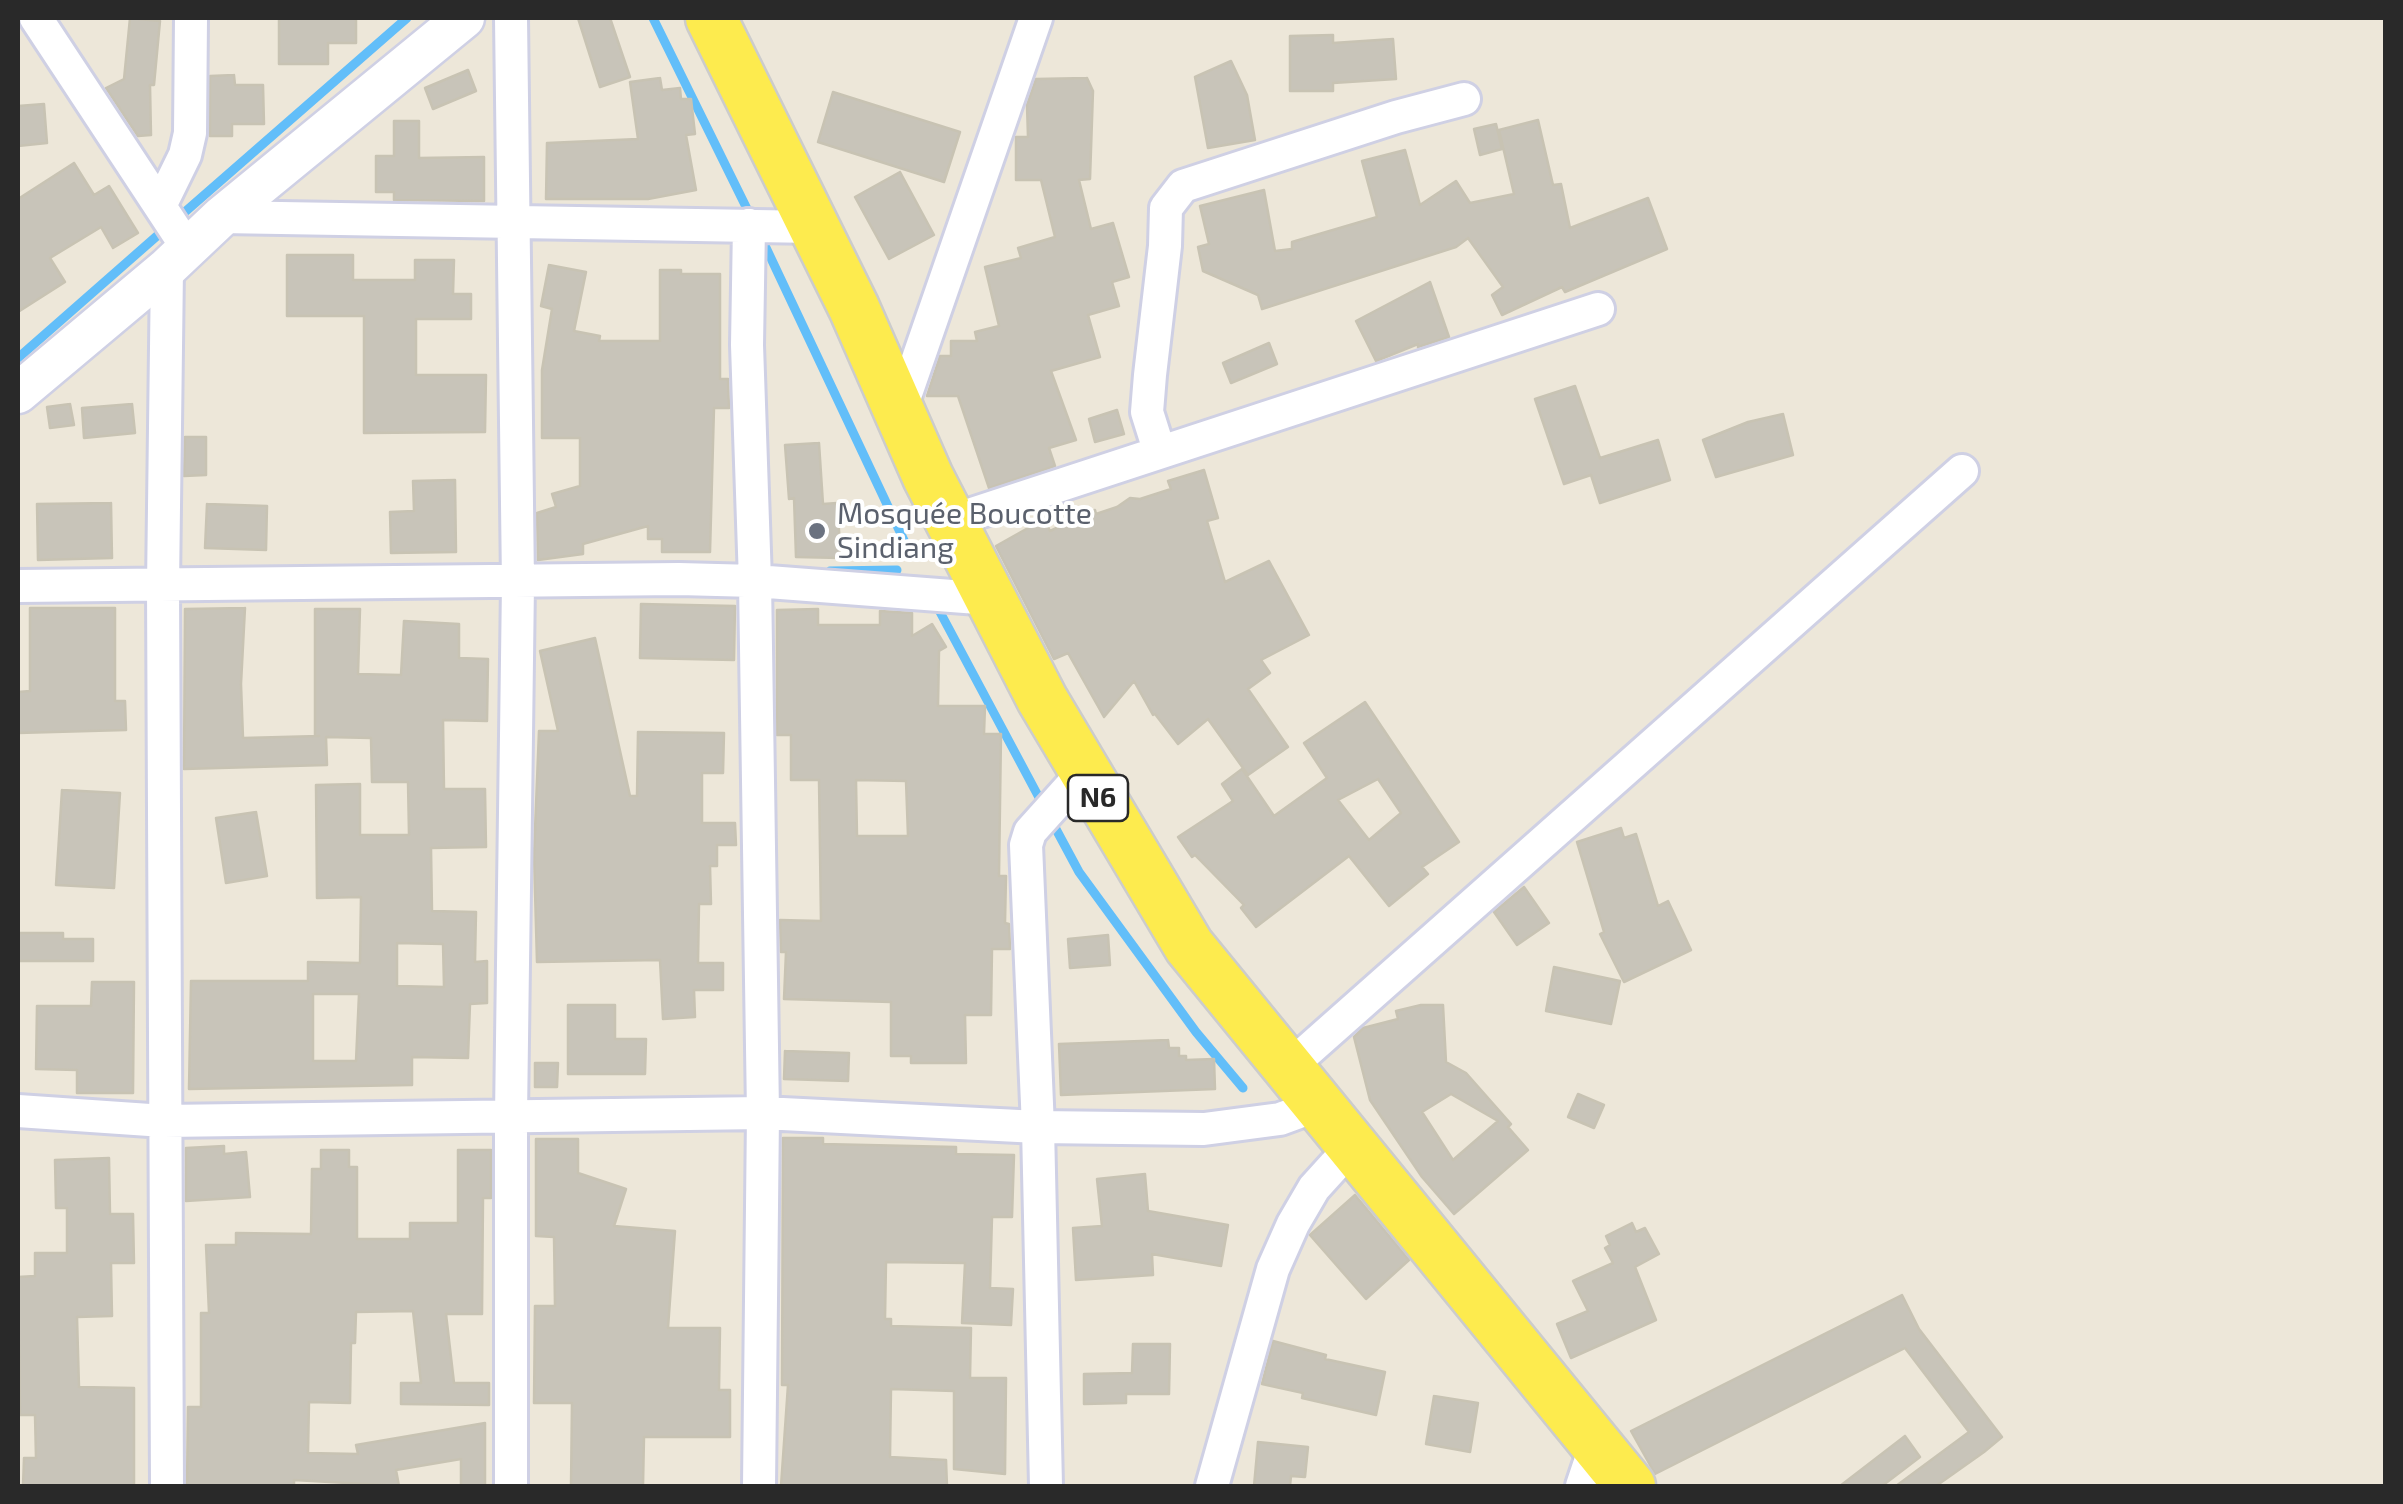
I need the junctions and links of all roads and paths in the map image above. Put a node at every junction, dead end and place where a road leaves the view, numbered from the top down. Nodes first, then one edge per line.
1 (36, 18) edge
2 (191, 18) edge
3 (464, 18) edge
4 (512, 18) edge
5 (711, 18) edge
6 (1036, 18) edge
7 (1464, 99) dead end
8 (161, 204) junction
9 (221, 216) junction
10 (512, 223) junction
11 (749, 225) junction
12 (815, 227) junction
13 (178, 259) junction
14 (1598, 309) dead end
15 (18, 394) edge
16 (900, 408) junction
17 (1159, 450) junction
18 (1962, 472) dead end
19 (951, 521) junction
20 (755, 581) junction
21 (518, 582) junction
22 (18, 586) edge
23 (163, 586) junction
24 (991, 600) junction
25 (1083, 773) junction
26 (1303, 1088) junction
27 (18, 1111) edge
28 (763, 1113) junction
29 (511, 1116) junction
30 (164, 1121) junction
31 (1038, 1127) junction
32 (1353, 1145) junction
33 (1589, 1465) edge
34 (167, 1486) edge
35 (511, 1486) edge
36 (759, 1486) edge
37 (1046, 1486) edge
38 (1212, 1486) edge
39 (1630, 1486) edge

1 - 8 street
2 - 8 street
3 - 9 street
4 - 10 street
5 - 12 main road, N6
6 - 16 street
7 - 17 street
8 - 13 street
9 - 10 street
9 - 13 street
10 - 11 street
10 - 21 street
11 - 12 street
11 - 20 street
12 - 16 main road, N6
13 - 15 street
13 - 23 street
14 - 17 street
16 - 19 main road, N6
17 - 19 street
18 - 26 street
19 - 24 main road, N6
20 - 21 street
20 - 24 street
20 - 28 street
21 - 23 street
21 - 29 street
22 - 23 street
23 - 30 street
24 - 25 main road, N6
25 - 26 main road, N6
25 - 31 street
26 - 31 street
26 - 32 main road, N6
27 - 30 street
28 - 29 street
28 - 31 street
28 - 36 street
29 - 30 street
29 - 35 street
30 - 34 street
31 - 37 street
32 - 33 main road, N6
32 - 38 street
33 - 39 main road, N6

